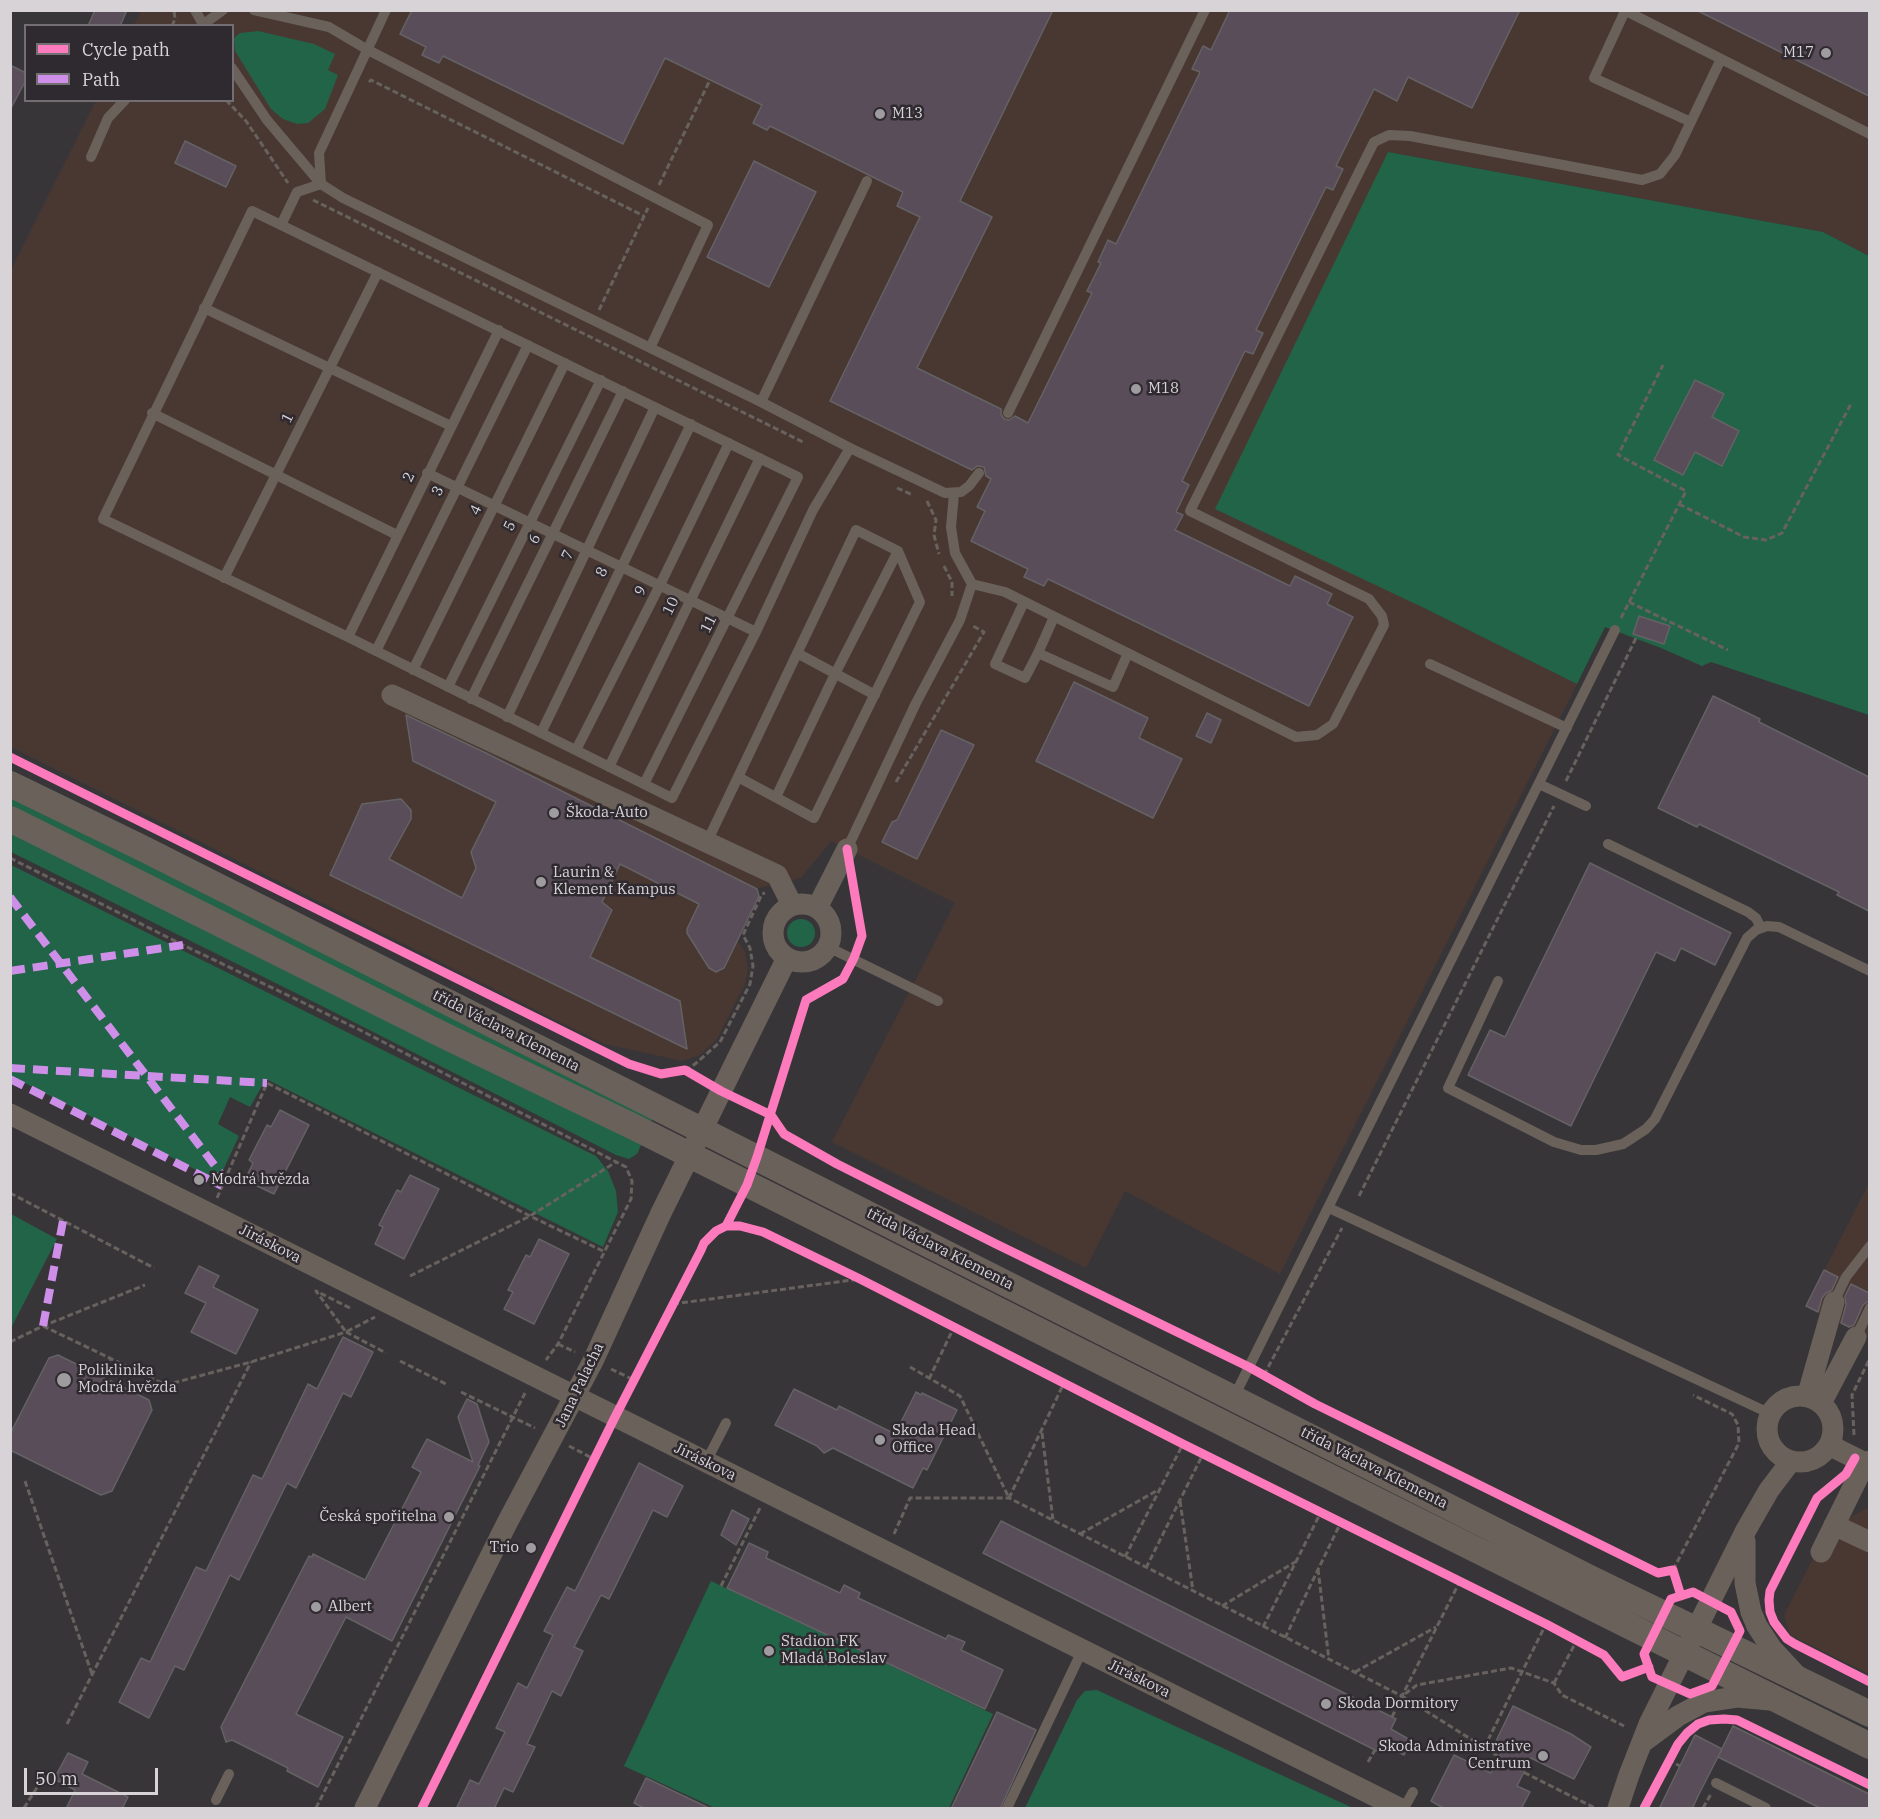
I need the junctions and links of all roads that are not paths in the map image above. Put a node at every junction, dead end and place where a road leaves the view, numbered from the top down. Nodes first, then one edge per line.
1 (195, 10) edge
2 (223, 10) edge
3 (254, 10) edge
4 (386, 10) edge
5 (1206, 10) edge
6 (1624, 11) edge
7 (202, 24) edge
8 (204, 24) edge
9 (368, 50) junction
10 (1721, 59) junction
11 (234, 71) edge
12 (123, 102) edge
13 (1691, 122) junction
14 (1869, 134) edge
15 (91, 157) dead end
16 (867, 181) dead end
17 (321, 184) junction
18 (281, 225) junction
19 (378, 272) junction
20 (204, 308) junction
21 (499, 330) junction
22 (528, 345) junction
23 (650, 348) junction
24 (565, 363) junction
25 (329, 368) junction
26 (601, 380) junction
27 (623, 392) junction
28 (761, 402) junction
29 (656, 407) junction
30 (153, 413) junction
31 (1008, 413) dead end
32 (690, 424) junction
33 (451, 426) junction
34 (729, 443) junction
35 (850, 448) junction
36 (760, 458) junction
37 (428, 473) junction
38 (979, 473) dead end
39 (276, 475) junction
40 (457, 488) junction
41 (954, 494) junction
42 (495, 506) junction
43 (529, 522) junction
44 (554, 534) junction
45 (397, 536) junction
46 (587, 550) junction
47 (898, 551) junction
48 (621, 566) junction
49 (224, 578) junction
50 (972, 584) junction
51 (660, 585) junction
52 (690, 600) junction
53 (1024, 602) junction
54 (1054, 617) junction
55 (729, 619) junction
56 (1615, 630) road end
57 (756, 632) junction
58 (348, 637) junction
59 (376, 651) junction
60 (797, 653) junction
61 (1038, 653) junction
62 (1128, 653) junction
63 (1430, 664) dead end
64 (414, 670) junction
65 (835, 675) junction
66 (448, 687) junction
67 (392, 695) dead end
68 (875, 695) junction
69 (471, 699) junction
70 (507, 717) junction
71 (1567, 728) junction
72 (541, 733) junction
73 (576, 750) junction
74 (609, 767) junction
75 (738, 777) junction
76 (10, 784) edge
77 (644, 784) junction
78 (1539, 784) junction
79 (776, 797) junction
80 (1586, 806) dead end
81 (10, 819) edge
82 (706, 842) junction
83 (1608, 844) dead end
84 (847, 849) joint
85 (788, 897) junction
86 (817, 908) junction
87 (1761, 927) junction
88 (828, 947) junction
89 (787, 958) junction
90 (1869, 971) edge
91 (1498, 981) dead end
92 (938, 1001) dead end
93 (10, 1114) edge
94 (702, 1130) junction
95 (689, 1155) junction
96 (1329, 1208) junction
97 (1869, 1246) edge
98 (1834, 1302) joint
99 (1869, 1308) edge
100 (1856, 1337) joint
101 (574, 1397) junction
102 (1234, 1397) junction
103 (1814, 1400) junction
104 (1771, 1414) junction
105 (726, 1423) dead end
106 (1829, 1445) junction
107 (1863, 1460) edge
108 (1791, 1461) junction
109 (706, 1462) junction
110 (1834, 1525) junction
111 (1746, 1530) junction
112 (1869, 1542) edge
113 (1821, 1552) dead end
114 (1697, 1629) junction
115 (1082, 1651) junction
116 (1685, 1654) junction
117 (1800, 1679) junction
118 (1783, 1703) junction
119 (1869, 1714) edge
120 (1640, 1744) junction
121 (1869, 1746) edge
122 (229, 1774) dead end
123 (1716, 1783) dead end
124 (1413, 1792) dead end
125 (216, 1800) dead end
126 (1754, 1806) edge
127 (365, 1809) edge
128 (1006, 1809) edge
129 (1400, 1809) edge
130 (1404, 1809) edge
131 (1618, 1809) edge
132 (1766, 1809) edge

1 - 7 lane
2 - 8 lane
3 - 9 lane
4 - 9 lane
5 - 31 lane
6 - 10 lane
6 - 13 lane
9 - 17 lane
9 - 23 lane
10 - 13 lane
10 - 14 lane
11 - 17 lane
12 - 15 lane
13 - 62 lane
16 - 28 lane
17 - 18 lane
17 - 23 lane
18 - 19 lane
18 - 20 lane
19 - 21 lane
19 - 25 lane, 1
20 - 25 lane
20 - 30 lane
21 - 22 lane
21 - 33 lane, 2
22 - 24 lane
22 - 40 lane, 3
23 - 28 lane
24 - 26 lane
24 - 42 lane, 4
25 - 33 lane
25 - 39 lane, 1
26 - 27 lane
26 - 43 lane, 5
27 - 29 lane
27 - 44 lane, 6
28 - 35 lane
29 - 32 lane
29 - 46 lane, 7
30 - 39 lane
30 - 49 lane
32 - 34 lane
32 - 48 lane, 8
33 - 37 lane, 2
34 - 36 lane
34 - 51 lane, 9
35 - 41 lane
35 - 57 lane
36 - 52 lane, 10
36 - 55 lane, 11
37 - 40 lane
37 - 45 lane, 2
38 - 41 lane
39 - 45 lane
39 - 49 lane, 1
40 - 42 lane
40 - 59 lane, 3
41 - 50 lane
42 - 43 lane
42 - 64 lane, 4
43 - 44 lane
43 - 66 lane, 5
44 - 46 lane
44 - 69 lane, 6
45 - 58 lane, 2
46 - 48 lane
46 - 70 lane, 7
47 - 60 lane
47 - 65 lane
47 - 68 lane
48 - 51 lane
48 - 72 lane, 8
49 - 58 lane
50 - 53 lane
50 - 84 lane
51 - 52 lane
51 - 73 lane, 9
52 - 55 lane
52 - 74 lane, 10
53 - 54 lane
53 - 61 lane
54 - 61 lane
54 - 62 lane
55 - 57 lane
55 - 77 lane, 11
56 - 71 lane
57 - 77 lane
58 - 59 lane
59 - 64 lane
60 - 65 lane
60 - 75 lane
61 - 62 lane
63 - 71 lane
64 - 66 lane
65 - 68 lane
65 - 79 lane
66 - 69 lane
67 - 82 street
68 - 79 lane
69 - 70 lane
70 - 72 lane
71 - 78 lane
72 - 73 lane
73 - 74 lane
74 - 77 lane
75 - 79 lane
75 - 82 lane
76 - 94 street, třída Václava Klementa
78 - 80 lane
78 - 96 lane
81 - 95 street, třída Václava Klementa
82 - 85 street
83 - 87 lane
84 - 86 street
85 - 86 street
85 - 89 street
86 - 88 street
87 - 90 lane
87 - 91 lane
88 - 89 street
88 - 92 lane
89 - 94 street, Jana Palacha
93 - 101 street, Jiráskova
94 - 95 street, Jana Palacha
94 - 102 street, třída Václava Klementa
95 - 101 street, Jana Palacha
95 - 116 street, třída Václava Klementa
96 - 102 lane
96 - 104 lane
97 - 98 lane
98 - 103 street
99 - 100 lane
100 - 103 street
101 - 109 street, Jiráskova
101 - 127 street, Jana Palacha
102 - 114 street, třída Václava Klementa
103 - 104 street
103 - 106 street
104 - 108 street
105 - 109 lane
106 - 107 street
106 - 108 street
107 - 110 street
108 - 111 street
109 - 115 street, Jiráskova
110 - 112 street
110 - 113 street
111 - 114 street
111 - 117 street
114 - 116 street
114 - 117 street, třída Václava Klementa
115 - 128 lane
115 - 129 street, Jiráskova
116 - 118 street, třída Václava Klementa
116 - 120 street
117 - 119 street, třída Václava Klementa
118 - 120 street
118 - 121 street, třída Václava Klementa
120 - 131 street
122 - 125 lane
123 - 126 lane
124 - 130 lane
126 - 132 lane

